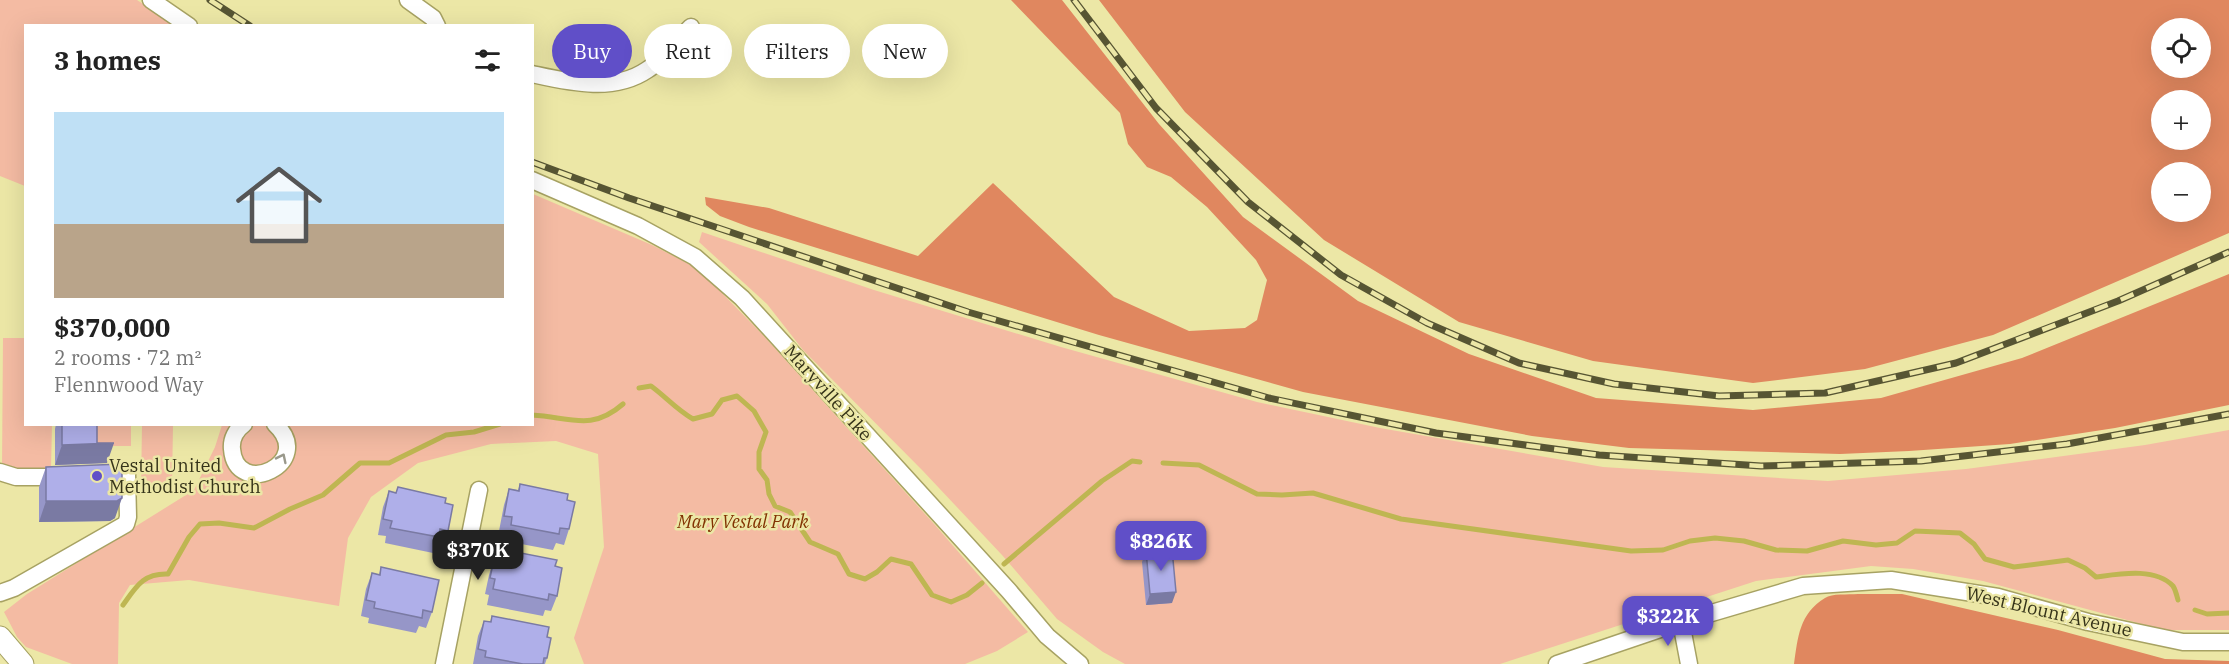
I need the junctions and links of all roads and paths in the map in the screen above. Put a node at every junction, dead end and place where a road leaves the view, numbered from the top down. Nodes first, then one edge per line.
1 (151, 0) edge
2 (408, 0) edge
3 (186, 24) edge
4 (436, 24) edge
5 (644, 72) edge
6 (534, 74) edge
7 (534, 181) edge
8 (242, 426) edge
9 (277, 426) edge
10 (0, 472) edge
11 (479, 490) dead end
12 (0, 593) edge
13 (1681, 622) junction
14 (0, 636) edge
15 (2229, 642) edge
16 (23, 664) edge
17 (444, 664) edge
18 (1080, 664) edge
19 (1557, 664) edge
20 (1689, 664) edge

1 - 3 street
2 - 4 street
5 - 6 street
7 - 18 street, Maryville Pike
8 -> 9 street
10 - 12 street
11 - 17 street
13 - 15 street, West Blount Avenue
13 - 19 street, West Blount Avenue
13 - 20 street
14 - 16 main road

